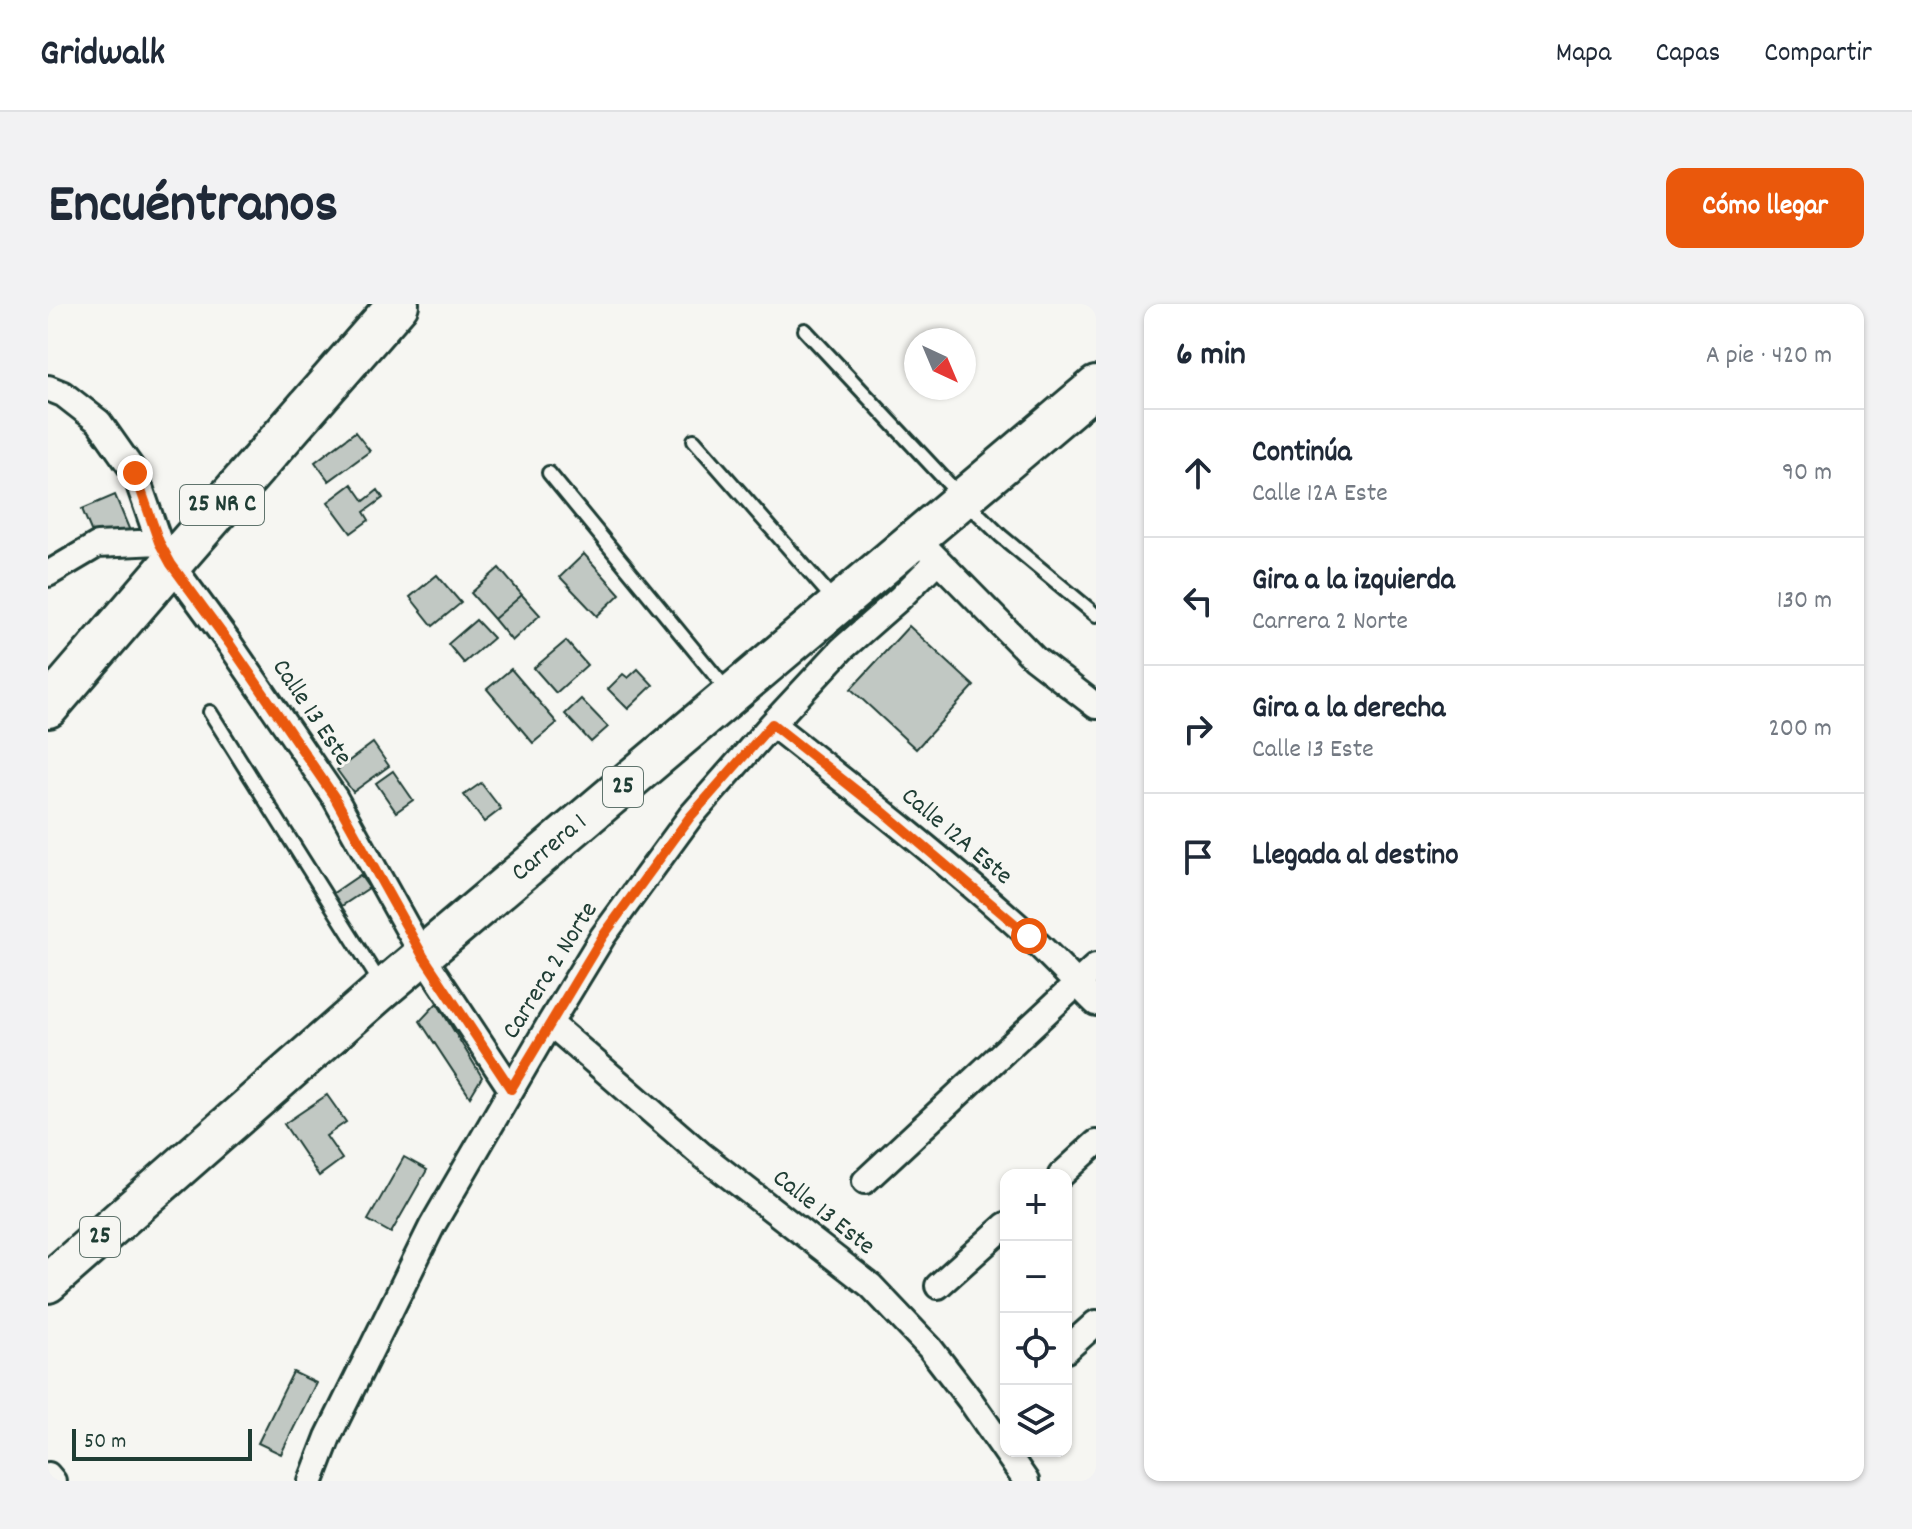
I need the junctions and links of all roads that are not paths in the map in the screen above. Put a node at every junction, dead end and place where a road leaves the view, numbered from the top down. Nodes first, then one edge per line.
1 (398, 304) edge
2 (805, 330) dead end
3 (1096, 386) edge
4 (48, 388) edge
5 (694, 440) dead end
6 (549, 473) dead end
7 (963, 499) junction
8 (927, 550) junction
9 (165, 553) junction
10 (48, 574) edge
11 (838, 604) junction
12 (1096, 615) edge
13 (730, 695) junction
14 (1096, 706) edge
15 (48, 707) edge
16 (210, 712) dead end
17 (772, 724) junction
18 (423, 956) junction
19 (1096, 966) edge
20 (1077, 984) junction
21 (384, 988) junction
22 (1096, 1003) edge
23 (550, 1023) junction
24 (511, 1089) junction
25 (1096, 1143) edge
26 (1068, 1169) edge
27 (865, 1181) dead end
28 (152, 1191) junction
29 (1000, 1230) edge
30 (48, 1260) edge
31 (48, 1283) edge
32 (938, 1286) dead end
33 (1096, 1323) edge
34 (1072, 1345) edge
35 (48, 1475) edge
36 (53, 1481) edge
37 (311, 1481) edge
38 (1026, 1481) edge

1 - 9 highway, 25 NR C
2 - 7 lane
3 - 7 main road, Carrera 1 / 25
4 - 9 street, Calle 13 Este
5 - 11 lane
6 - 13 lane
7 - 8 main road, Carrera 1 / 25
7 - 12 lane
8 - 11 main road, Carrera 1 / 25
8 - 14 street
8 - 17 street, Carrera 2 Norte
9 - 10 street
9 - 15 highway, 25 NR C
9 - 18 street, Calle 13 Este
11 - 13 main road, Carrera 1 / 25
13 - 18 main road, Carrera 1 / 25
16 - 21 lane
17 - 20 street, Calle 12A Este
17 - 23 street, Carrera 2 Norte
18 - 21 main road, Carrera 1 / 25
18 - 24 street, Calle 13 Este
19 - 20 street
20 - 22 street, Calle 12A Este
20 - 27 street
21 - 28 main road, Carrera 1 / 25
23 - 24 street, Carrera 2 Norte
23 - 38 street, Calle 13 Este
24 - 37 street, Carrera 2 Norte
25 - 26 street
28 - 30 main road, Carrera 1 / 25
28 - 31 main road, Carrera 1 / 25
29 - 32 street
33 - 34 street
35 - 36 street

